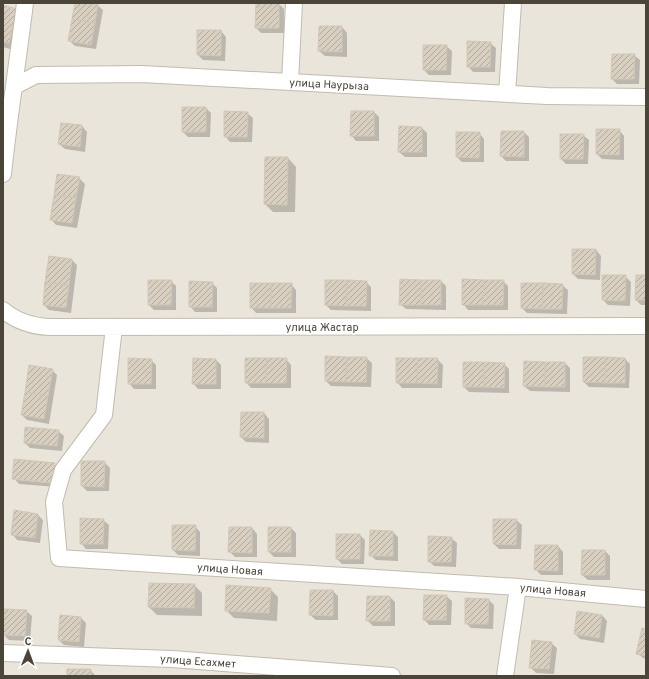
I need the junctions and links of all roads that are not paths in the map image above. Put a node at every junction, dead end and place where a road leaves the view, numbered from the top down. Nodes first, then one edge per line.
1 (25, 3) edge
2 (294, 3) edge
3 (513, 3) edge
4 (290, 82) junction
5 (15, 86) junction
6 (507, 94) junction
7 (646, 97) edge
8 (7, 109) edge
9 (3, 174) edge
10 (3, 310) edge
11 (646, 326) edge
12 (114, 327) junction
13 (518, 587) junction
14 (646, 599) edge
15 (3, 653) edge
16 (392, 676) edge
17 (505, 676) edge

1 - 5 street
2 - 4 street
3 - 6 street
4 - 5 street, улица Наурыза
4 - 6 street, улица Наурыза
5 - 8 street
6 - 7 street, улица Наурыза
8 - 9 street
10 - 12 street, улица Жастар
11 - 12 street, улица Жастар
12 - 13 street, улица Новая
13 - 14 street, улица Новая
13 - 17 street
15 - 16 street, улица Есахмет

